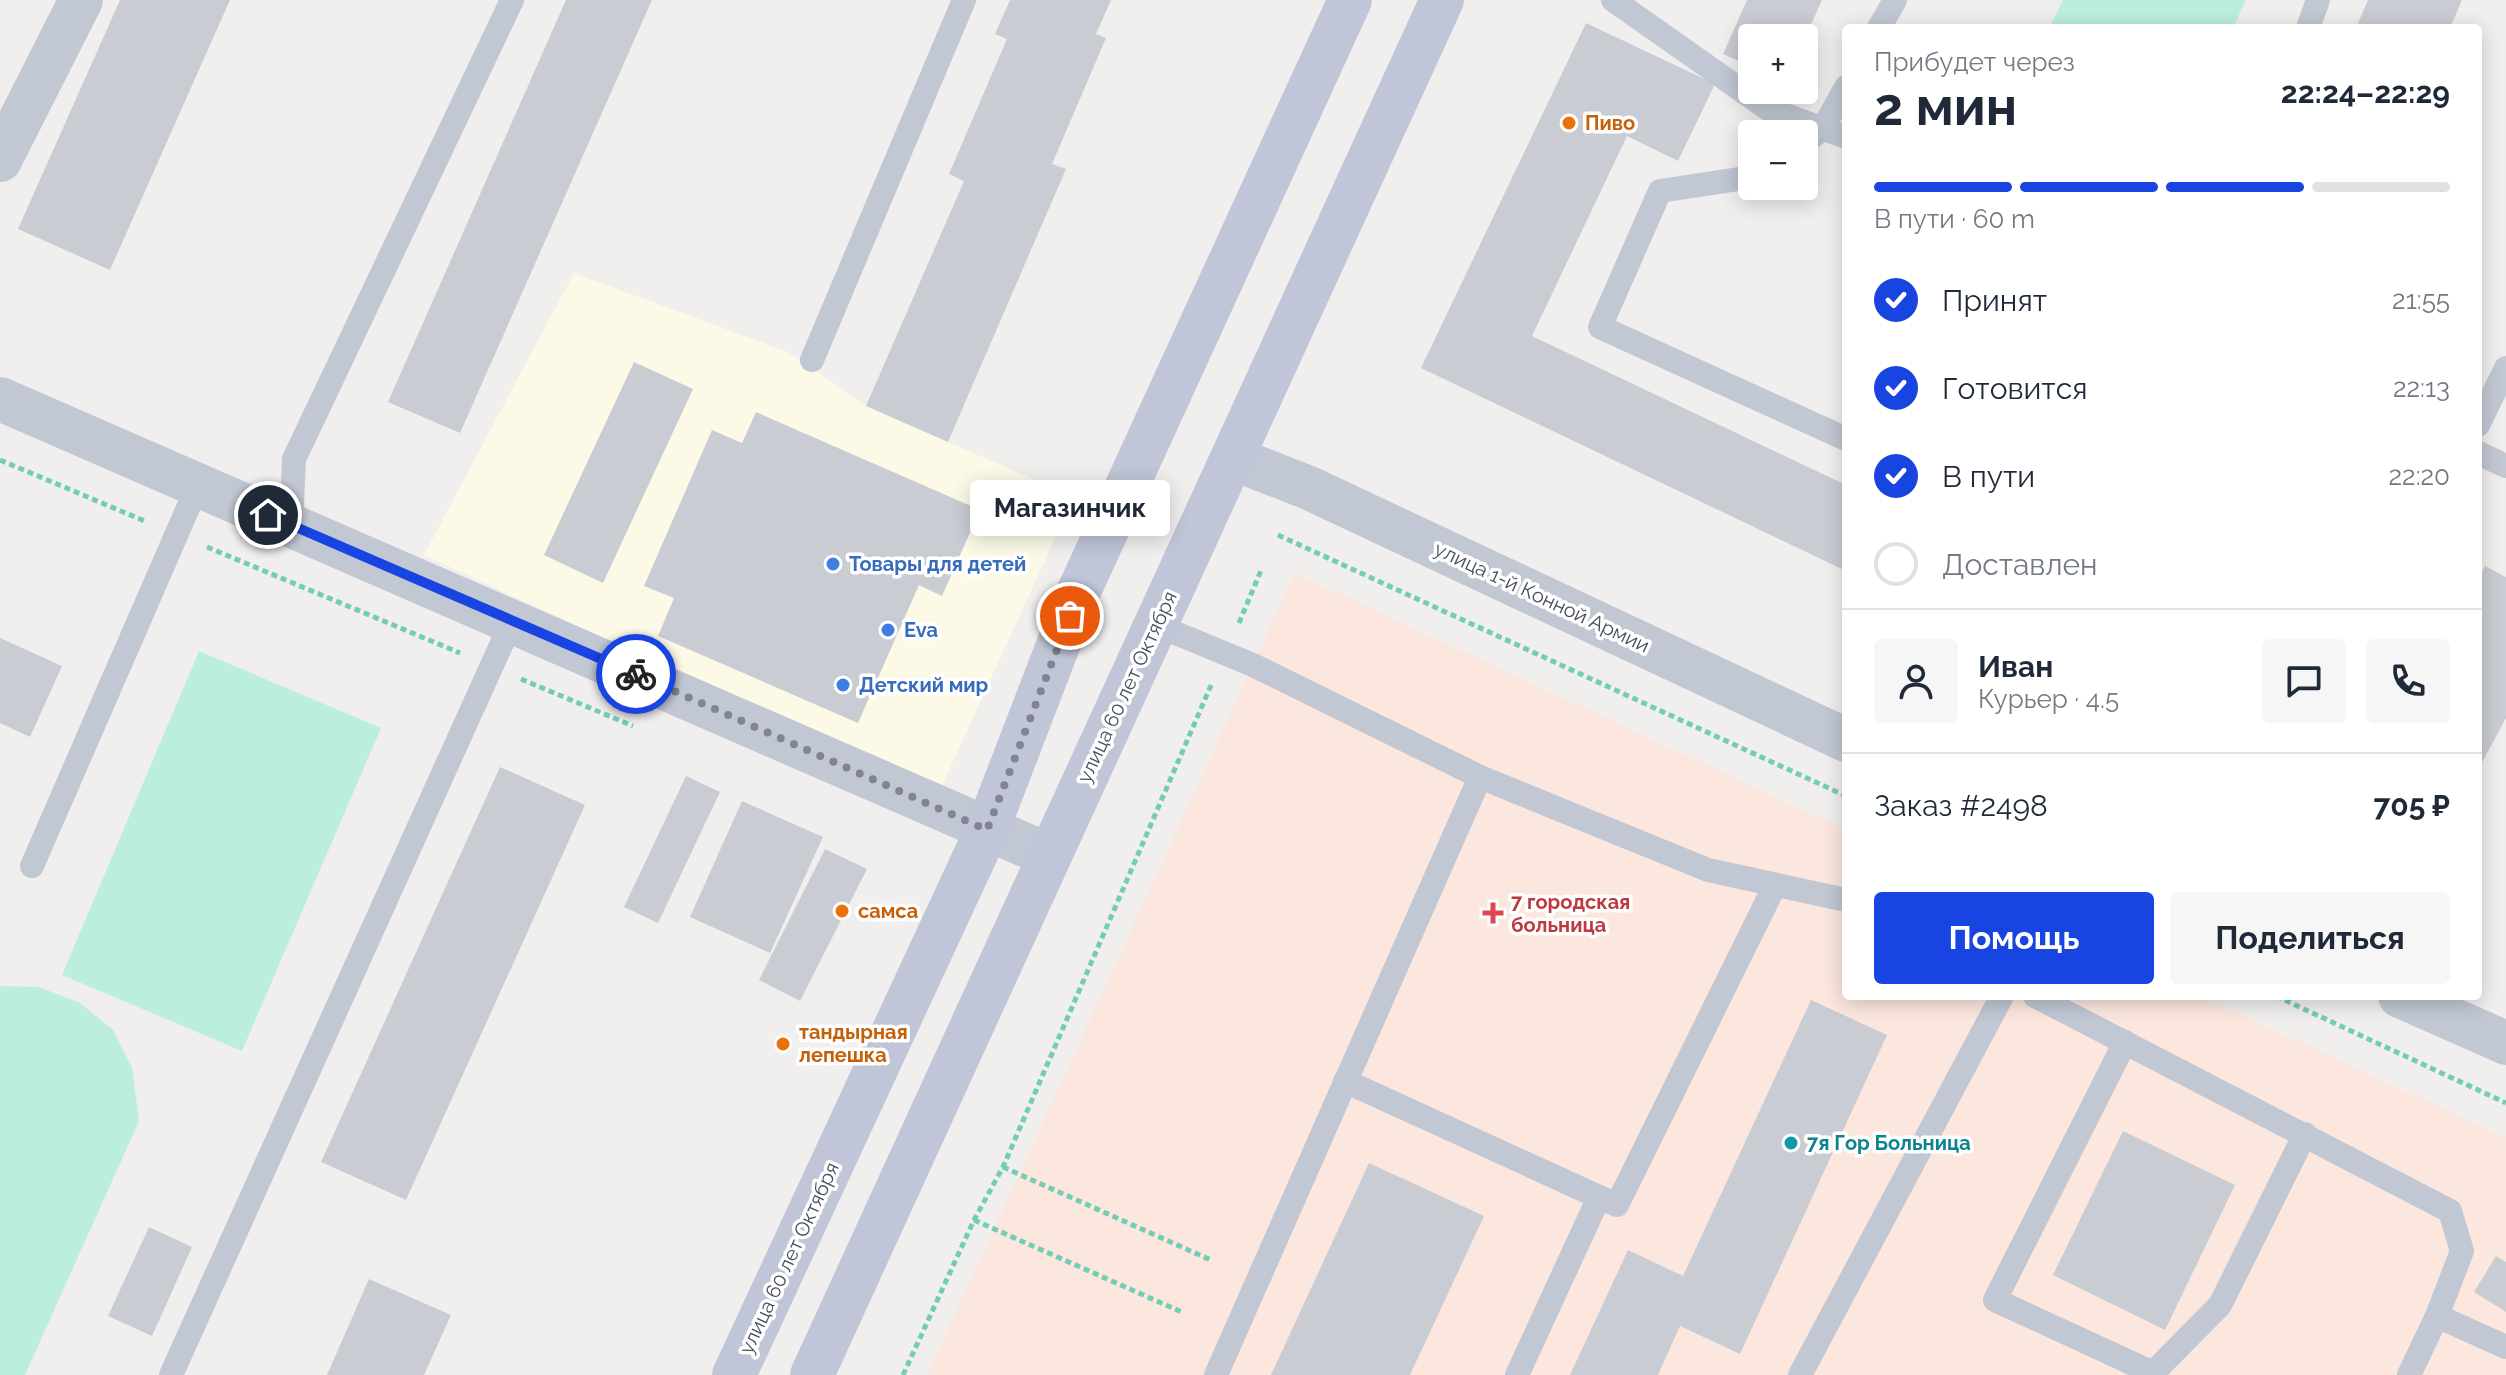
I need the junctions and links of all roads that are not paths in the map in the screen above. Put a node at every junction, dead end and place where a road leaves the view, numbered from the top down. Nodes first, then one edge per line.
1 (81, 0) edge
2 (512, 0) edge
3 (964, 0) edge
4 (1350, 0) edge
5 (1442, 0) edge
6 (1613, 0) edge
7 (1895, 0) edge
8 (2318, 0) edge
9 (1881, 24) edge
10 (2309, 24) edge
11 (1842, 93) edge
12 (1787, 120) edge
13 (1818, 130) edge
14 (1818, 136) edge
15 (1842, 137) edge
16 (0, 160) edge
17 (1738, 179) edge
18 (812, 360) dead end
19 (2506, 368) edge
20 (0, 399) edge
21 (2482, 417) edge
22 (1842, 437) edge
23 (2482, 455) edge
24 (1235, 459) junction
25 (2506, 466) edge
26 (198, 485) junction
27 (291, 525) junction
28 (512, 621) junction
29 (1156, 625) junction
30 (1842, 738) edge
31 (1480, 777) junction
32 (987, 830) junction
33 (1048, 855) junction
34 (32, 866) dead end
35 (1775, 885) junction
36 (1842, 899) edge
37 (2000, 1000) edge
38 (2043, 1000) edge
39 (2409, 1000) edge
40 (2125, 1042) junction
41 (2506, 1043) edge
42 (1345, 1081) junction
43 (2305, 1134) junction
44 (1599, 1197) junction
45 (2437, 1316) junction
46 (2506, 1347) edge
47 (171, 1375) edge
48 (734, 1375) edge
49 (812, 1375) edge
50 (1216, 1375) edge
51 (1517, 1375) edge
52 (1800, 1375) edge
53 (2409, 1375) edge

1 - 16 street
2 - 27 lane
3 - 18 lane
4 - 32 main road, улица 60 лет Октября
5 - 24 main road, улица 60 лет Октября
6 - 12 lane
7 - 9 lane
8 - 10 lane
11 - 13 lane
14 - 15 lane
17 - 22 lane
19 - 21 lane
20 - 26 street
23 - 25 lane
24 - 29 main road, улица 60 лет Октября
24 - 30 street, улица 1-й Конной Армии
26 - 27 street
26 - 34 lane
27 - 28 street
28 - 32 street
28 - 47 lane
29 - 31 lane
29 - 33 main road, улица 60 лет Октября
31 - 35 lane
31 - 42 lane
32 - 33 street
32 - 48 main road, улица 60 лет Октября
33 - 49 main road, улица 60 лет Октября
35 - 36 lane
35 - 44 lane
37 - 52 lane
38 - 40 lane
39 - 41 street
40 - 43 lane
40 - 43 lane
42 - 44 lane
42 - 50 lane
43 - 45 lane
44 - 51 lane
45 - 46 lane
45 - 53 lane

